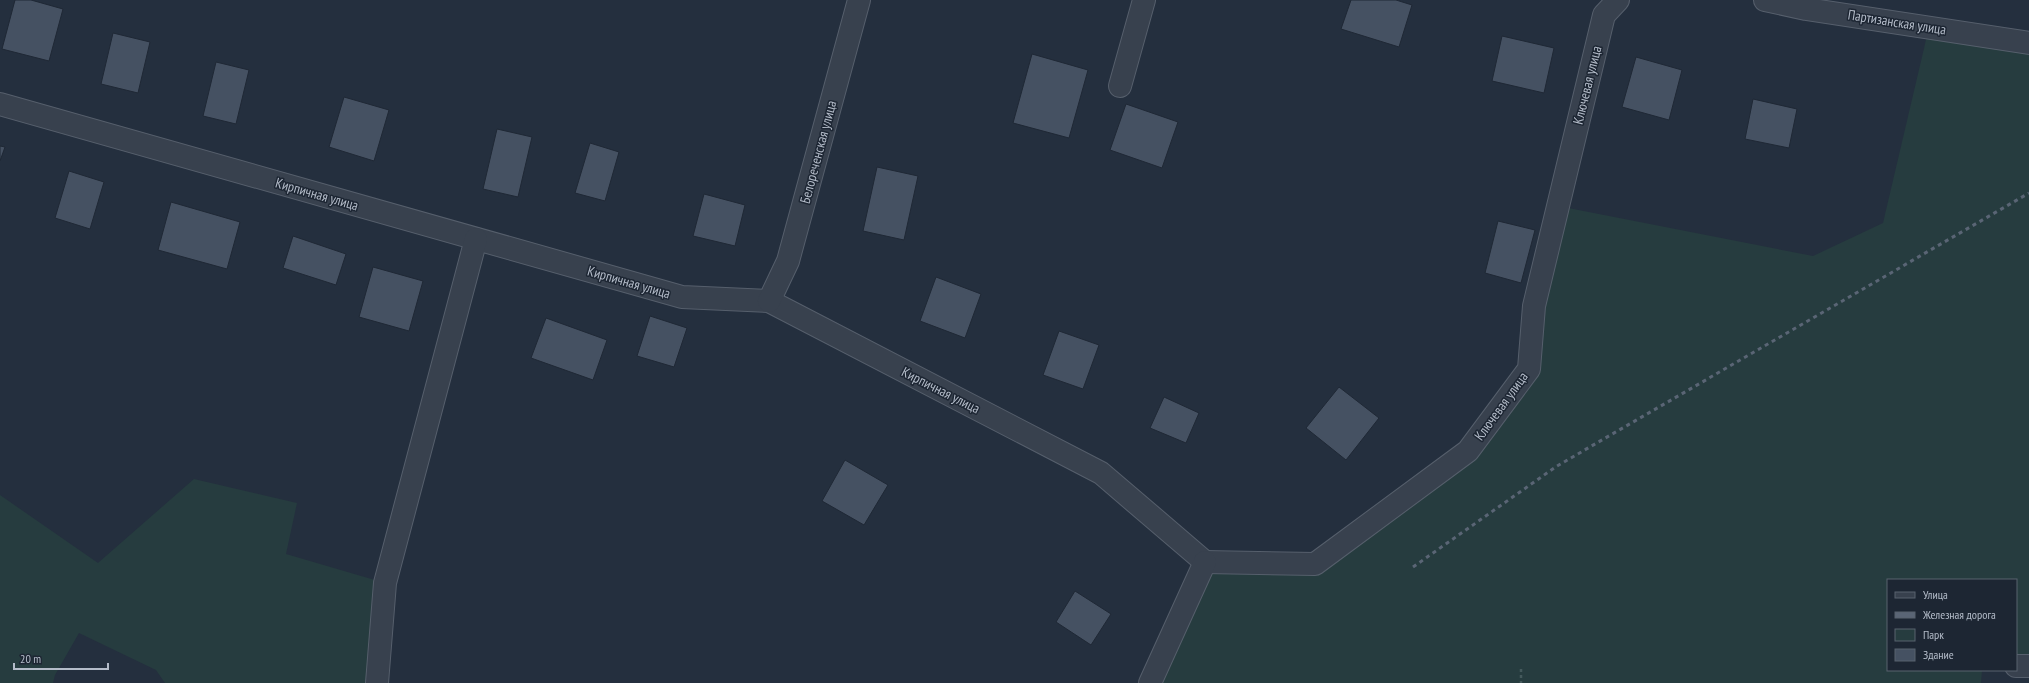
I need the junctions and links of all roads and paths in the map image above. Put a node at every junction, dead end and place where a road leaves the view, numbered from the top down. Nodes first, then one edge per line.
1 (859, 0) edge
2 (1144, 0) edge
3 (1618, 0) edge
4 (1765, 0) edge
5 (2029, 42) edge
6 (1120, 86) dead end
7 (0, 104) edge
8 (476, 239) junction
9 (769, 300) junction
10 (1205, 562) junction
11 (2017, 666) edge
12 (2029, 666) edge
13 (1521, 669) dead end
14 (377, 683) edge
15 (1150, 683) edge
16 (1521, 683) edge

1 - 9 street, Белореченская улица
2 - 6 street
3 - 10 street, Ключевая улица
4 - 5 street, Партизанская улица
7 - 8 street, Кирпичная улица
8 - 9 street, Кирпичная улица
8 - 14 street
9 - 10 street, Кирпичная улица
10 - 15 street
11 - 12 street
13 - 16 path

